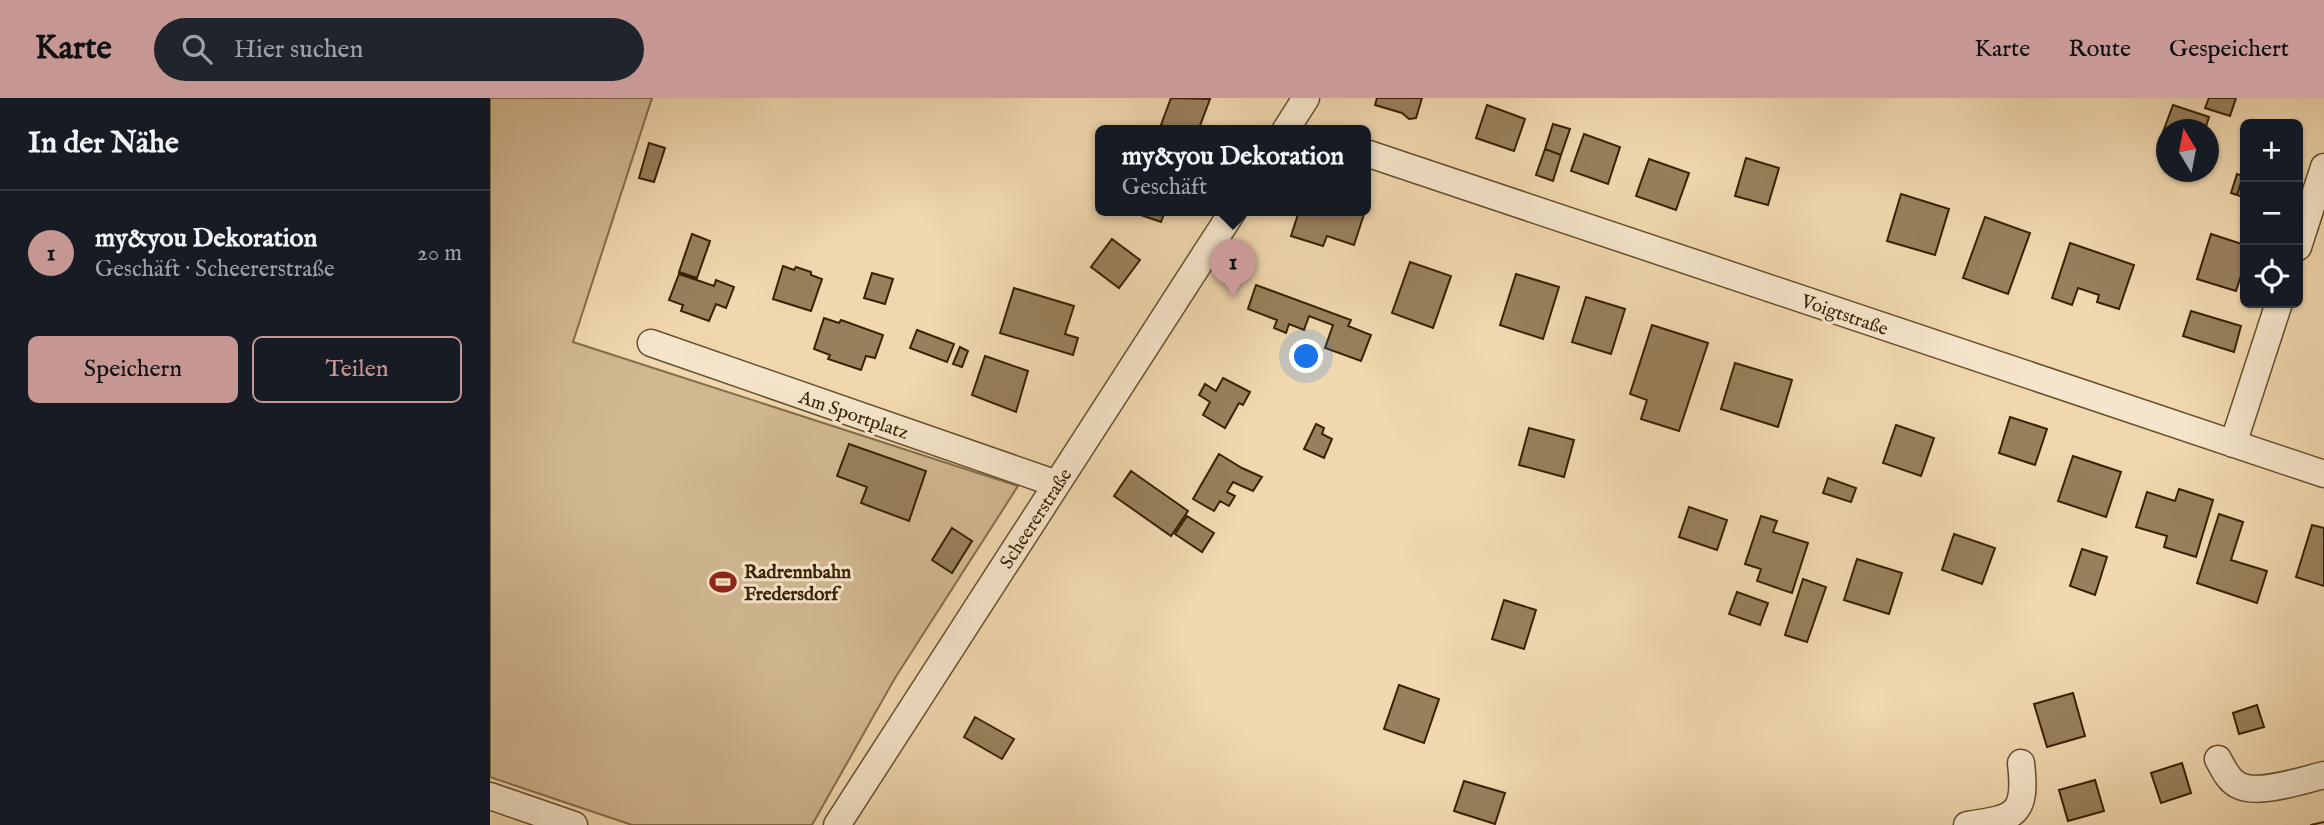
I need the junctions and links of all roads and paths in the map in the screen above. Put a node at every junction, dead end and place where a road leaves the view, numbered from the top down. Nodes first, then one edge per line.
1 (1371, 155) edge
2 (2324, 167) edge
3 (1230, 216) edge
4 (2299, 245) edge
5 (2277, 308) edge
6 (652, 343) dead end
7 (2233, 444) junction
8 (2324, 474) edge
9 (1058, 484) junction
10 (2218, 760) dead end
11 (2021, 763) dead end
12 (2324, 775) edge
13 (490, 796) edge
14 (574, 825) edge
15 (837, 825) edge
16 (1967, 825) edge

1 - 7 street, Voigtstraße
2 - 4 street
3 - 9 street, Scheererstraße
5 - 7 street
6 - 9 street, Am Sportplatz
7 - 8 street, Voigtstraße
9 - 15 street, Scheererstraße
10 - 12 street
11 - 16 street
13 - 14 street

